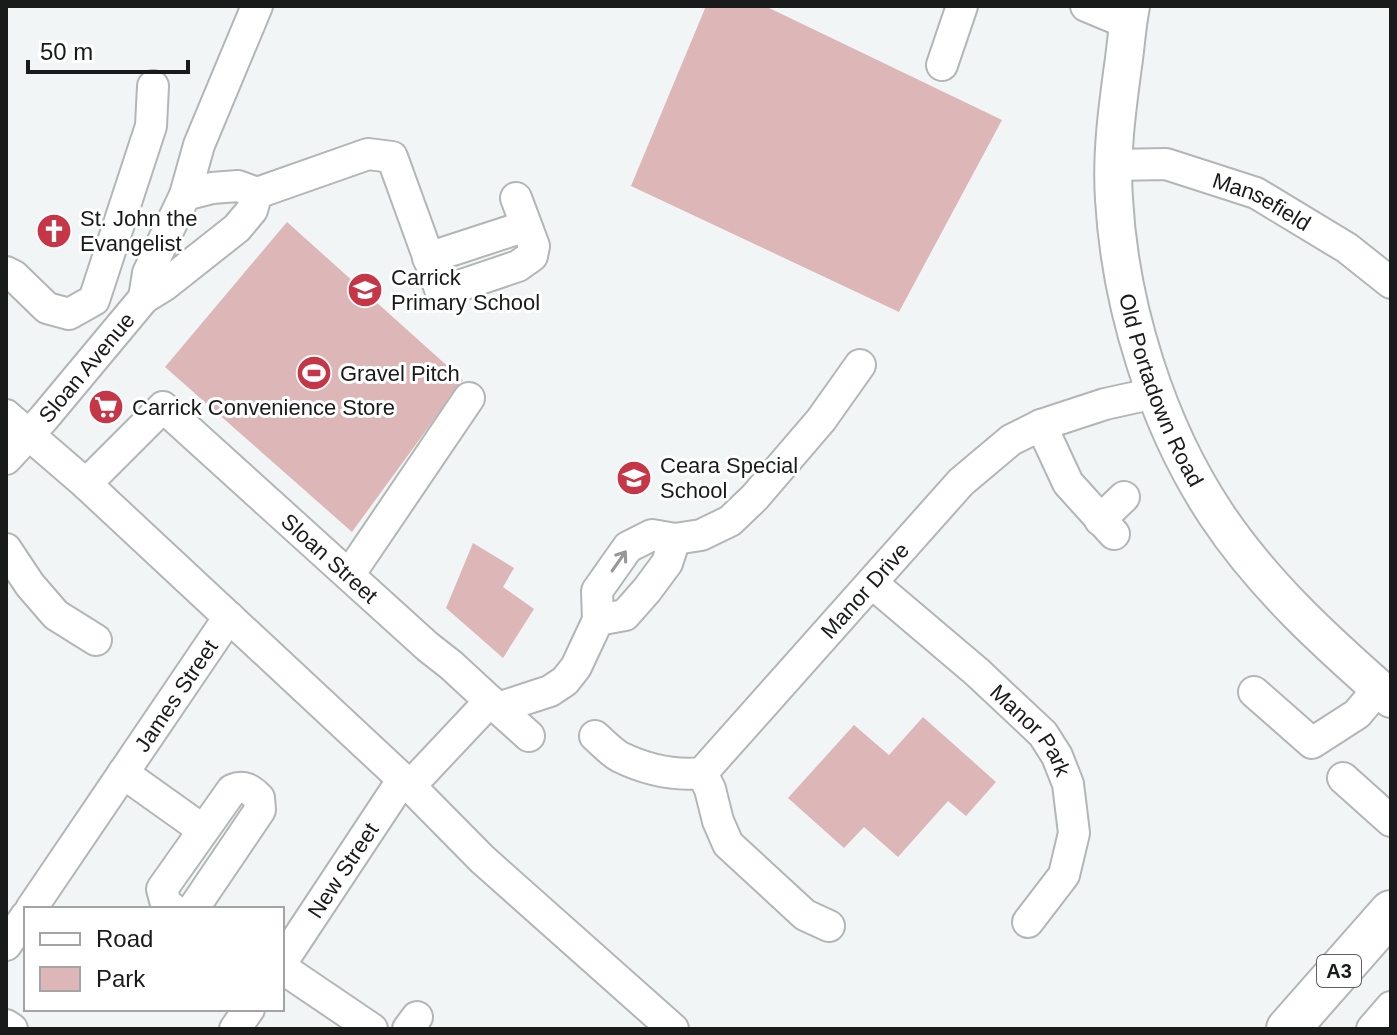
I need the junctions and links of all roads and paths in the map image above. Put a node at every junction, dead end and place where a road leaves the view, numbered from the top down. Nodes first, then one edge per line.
1 (257, 6) edge
2 (962, 6) edge
3 (1086, 6) edge
4 (1129, 15) edge
5 (942, 65) dead end
6 (153, 86) dead end
7 (1115, 165) junction
8 (257, 193) junction
9 (185, 195) junction
10 (521, 212) dead end
11 (6, 272) edge
12 (1391, 283) edge
13 (144, 298) junction
14 (860, 365) dead end
15 (1155, 393) junction
16 (469, 398) dead end
17 (17, 425) edge
18 (1041, 425) junction
19 (6, 459) edge
20 (86, 484) junction
21 (1124, 497) dead end
22 (675, 539) junction
23 (6, 549) edge
24 (349, 575) junction
25 (872, 583) junction
26 (229, 617) junction
27 (598, 620) junction
28 (97, 640) dead end
29 (1254, 692) dead end
30 (1385, 694) edge
31 (494, 704) junction
32 (529, 736) dead end
33 (595, 736) dead end
34 (123, 773) junction
35 (702, 773) junction
36 (1343, 778) dead end
37 (406, 782) junction
38 (1391, 821) edge
39 (203, 830) junction
40 (32, 907) edge
41 (170, 907) edge
42 (194, 907) edge
43 (1391, 912) edge
44 (24, 919) edge
45 (1028, 922) dead end
46 (829, 926) dead end
47 (6, 945) edge
48 (284, 962) edge
49 (284, 966) edge
50 (1391, 1007) edge
51 (248, 1011) edge
52 (6, 1025) edge
53 (12, 1029) edge
54 (235, 1029) edge
55 (372, 1029) edge
56 (673, 1029) edge
57 (1288, 1029) edge
58 (1372, 1029) edge

1 - 9 street
2 - 5 street
3 - 4 street
4 - 7 main road, Old Portadown Road
6 - 11 street
7 - 12 street, Mansefield
7 - 15 main road, Old Portadown Road
8 - 9 street
8 - 10 street
8 - 13 street
9 - 13 street
13 - 17 street, Sloan Avenue
14 - 22 street
15 - 18 street, Manor Drive
15 - 30 main road, Old Portadown Road
16 - 24 street
17 - 19 street, Sloan Avenue
17 - 20 street
18 - 21 street
18 - 25 street, Manor Drive
20 - 24 street, Sloan Street
20 - 26 street
22 - 27 street
27 -> 22 street
23 - 28 street
24 - 31 street, Sloan Street
25 - 35 street, Manor Drive
25 - 45 street, Manor Park
26 - 34 street, James Street
26 - 37 street
27 - 31 street
29 - 30 street
31 - 32 street, Sloan Street
31 - 37 street
33 - 35 street
34 - 39 street, James Street
34 - 40 street, James Street
35 - 46 street
36 - 38 street
37 - 48 street, New Street
37 - 56 street
39 - 41 street
39 - 42 street
43 - 57 highway, A3
44 - 47 street
49 - 55 street
50 - 58 street
51 - 54 street
52 - 53 street

